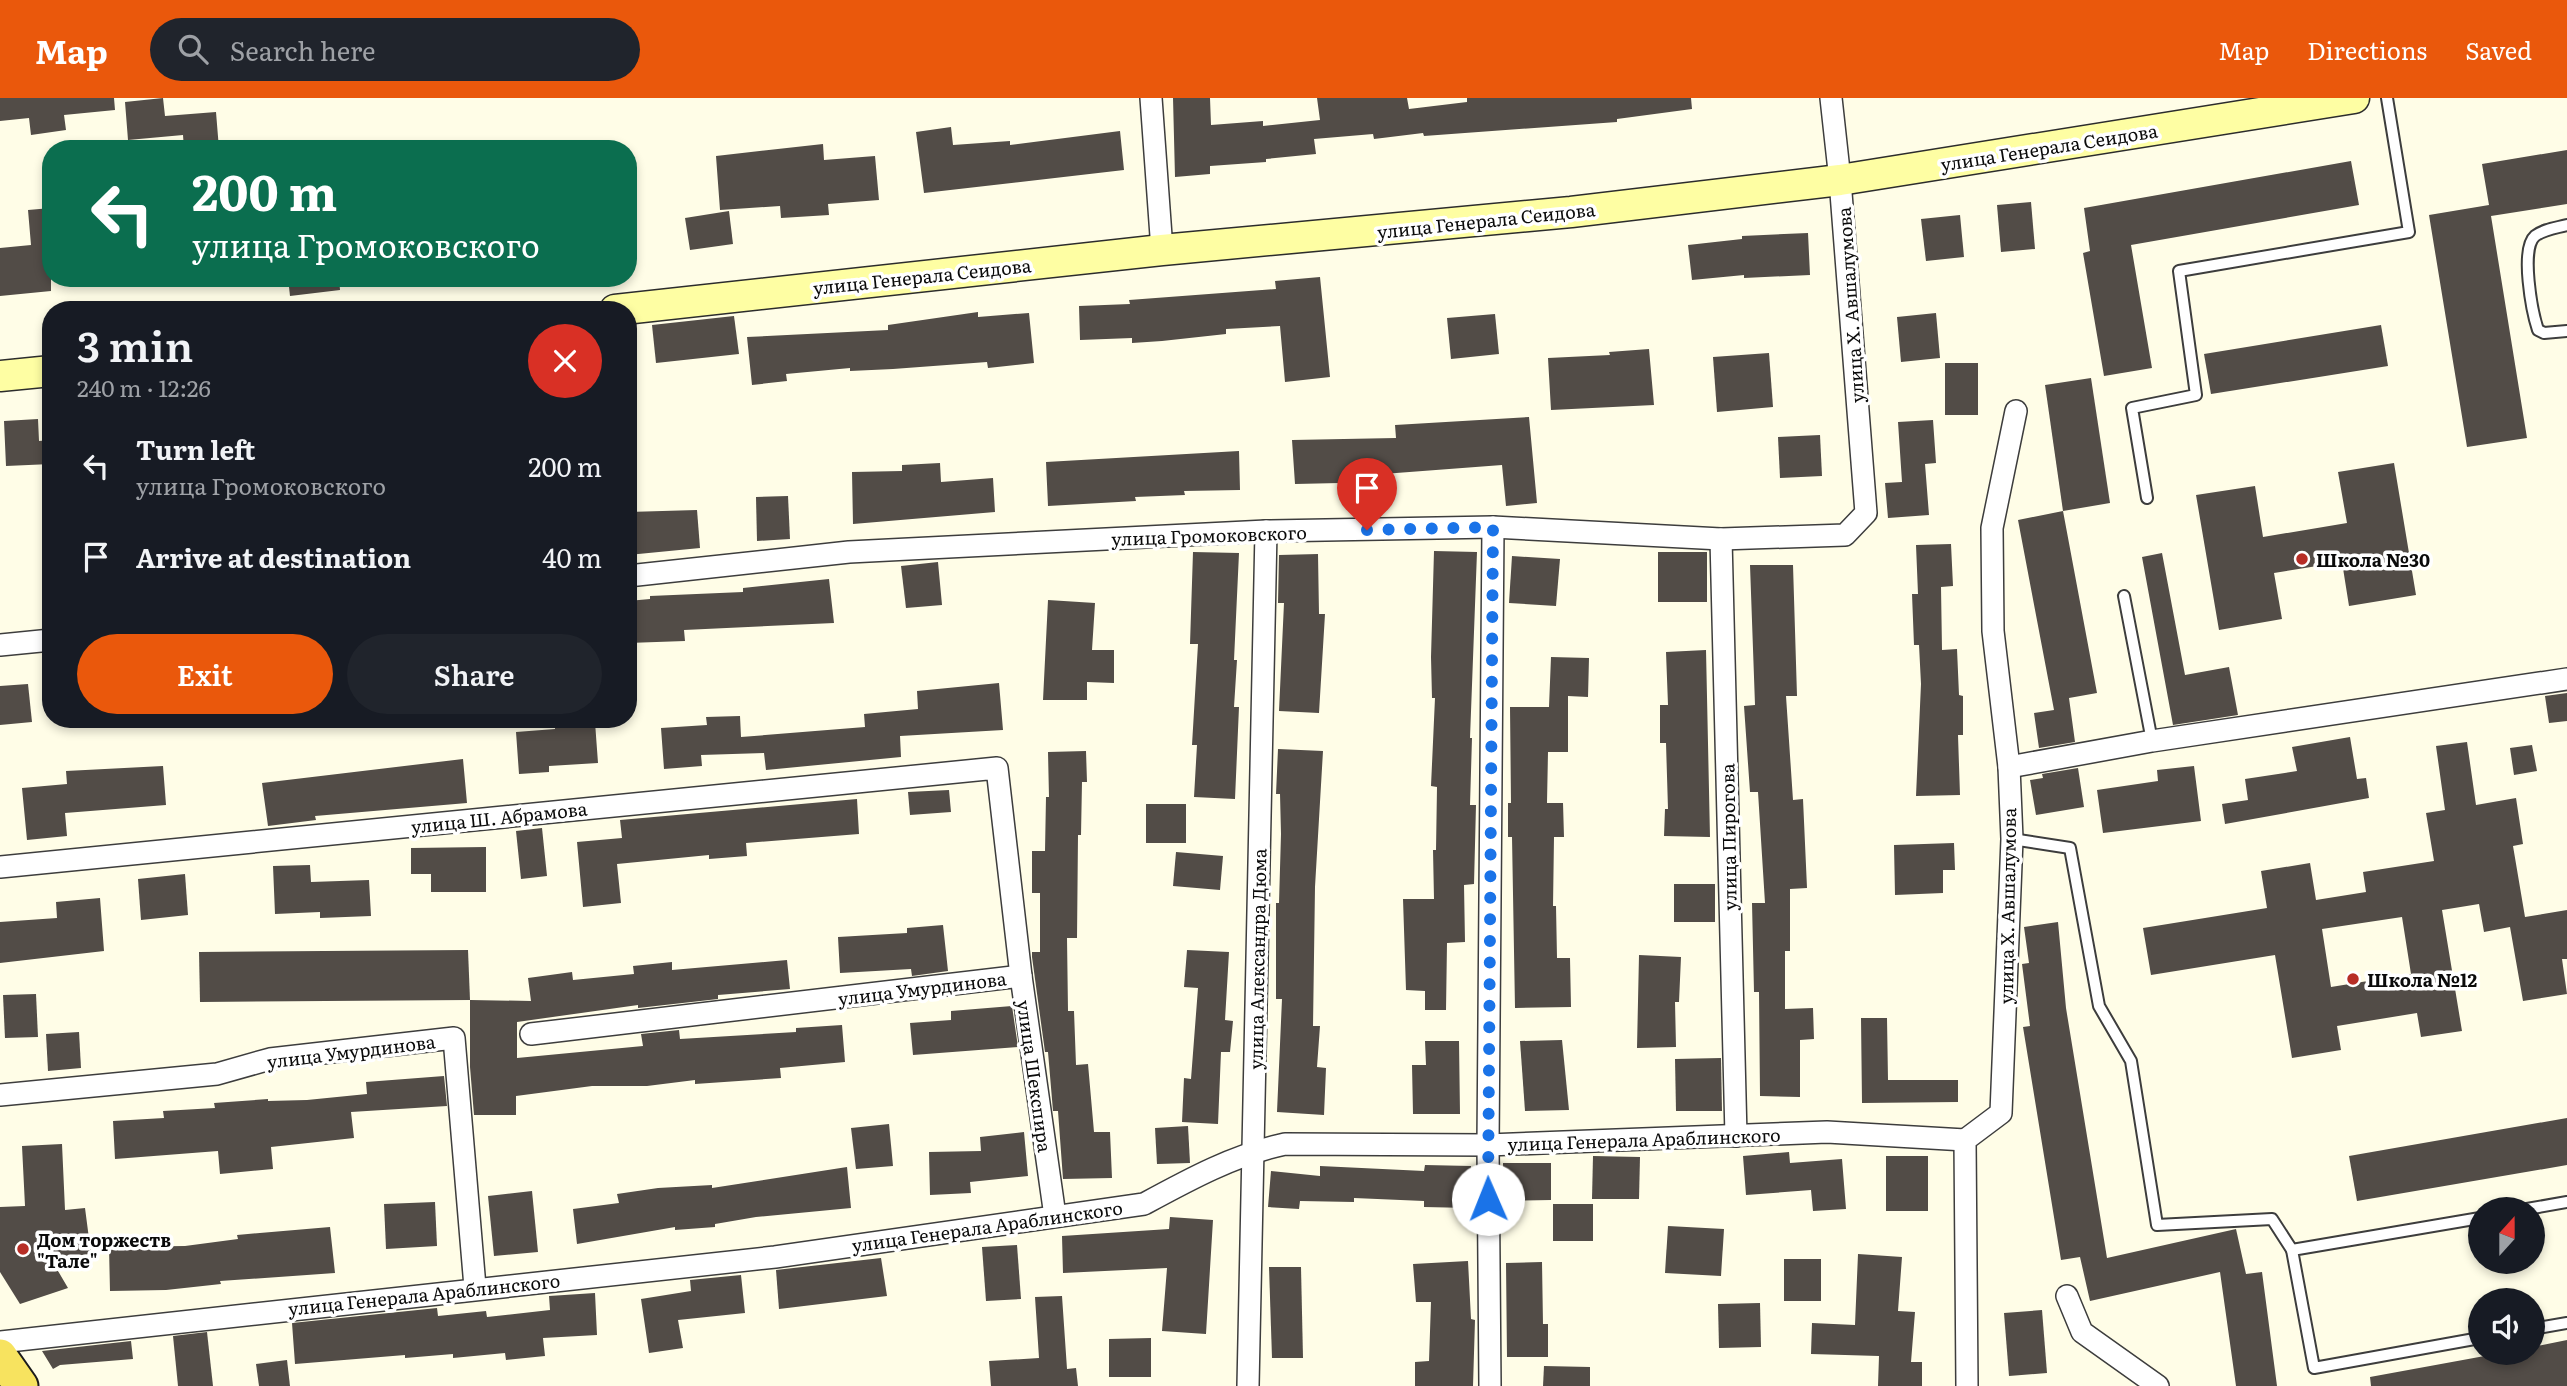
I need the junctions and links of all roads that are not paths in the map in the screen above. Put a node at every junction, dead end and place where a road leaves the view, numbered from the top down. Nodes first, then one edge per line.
1 (1151, 98) edge
2 (1830, 98) edge
3 (2354, 98) edge
4 (2387, 98) edge
5 (1840, 180) junction
6 (2567, 225) edge
7 (1162, 250) junction
8 (637, 308) edge
9 (2567, 331) edge
10 (42, 372) edge
11 (0, 376) edge
12 (2016, 411) dead end
13 (2147, 498) dead end
14 (1866, 513) joint
15 (1493, 527) junction
16 (1266, 531) junction
17 (1721, 539) junction
18 (637, 575) edge
19 (2124, 596) dead end
20 (42, 641) edge
21 (0, 645) edge
22 (2567, 679) edge
23 (2152, 741) junction
24 (2009, 766) junction
25 (997, 768) joint
26 (2012, 839) junction
27 (0, 867) edge
28 (1021, 976) junction
29 (531, 1034) dead end
30 (0, 1095) edge
31 (1736, 1136) junction
32 (1965, 1140) junction
33 (1488, 1145) junction
34 (1252, 1151) junction
35 (2567, 1202) edge
36 (2545, 1206) edge
37 (1055, 1216) junction
38 (2468, 1220) edge
39 (2292, 1251) junction
40 (475, 1287) junction
41 (2067, 1296) dead end
42 (2567, 1323) edge
43 (2545, 1327) edge
44 (2468, 1340) edge
45 (0, 1342) edge
46 (0, 1356) edge
47 (20, 1386) edge
48 (1248, 1386) edge
49 (1490, 1386) edge
50 (1967, 1386) edge
51 (2158, 1386) edge

1 - 7 street
2 - 5 street, улица Х. Авшалумова
3 - 5 street, улица Генерала Сеидова
4 - 13 lane
5 - 7 street, улица Генерала Сеидова
5 - 14 street, улица Х. Авшалумова
6 - 9 lane
7 - 8 street, улица Генерала Сеидова
10 - 11 street
12 - 24 street, улица Х. Авшалумова
14 - 17 street, улица Громоковского
15 - 16 street, улица Громоковского
15 - 17 street, улица Громоковского
15 - 33 street
16 - 18 street, улица Громоковского
16 - 34 street, улица Александра Дюма
17 - 31 street, улица Пирогова
19 - 23 lane
20 - 21 street
22 - 23 street
23 - 24 street
24 - 26 street, улица Х. Авшалумова
25 - 27 street, улица Ш. Абрамова
25 - 28 street, улица Шекспира
26 - 32 street, улица Х. Авшалумова
26 - 39 lane
28 - 29 street, улица Умурдинова
28 - 37 street, улица Шекспира
30 - 40 street, улица Умурдинова
31 - 32 street, улица Генерала Араблинского
31 - 33 street, улица Генерала Араблинского
32 - 50 street
33 - 34 street, улица Генерала Араблинского
33 - 49 street
34 - 37 street, улица Генерала Араблинского
34 - 48 street, улица Александра Дюма
35 - 36 lane
37 - 40 street, улица Генерала Араблинского
38 - 39 lane
39 - 44 lane
40 - 45 street, улица Генерала Араблинского
41 - 51 street
42 - 43 lane
46 - 47 main road

